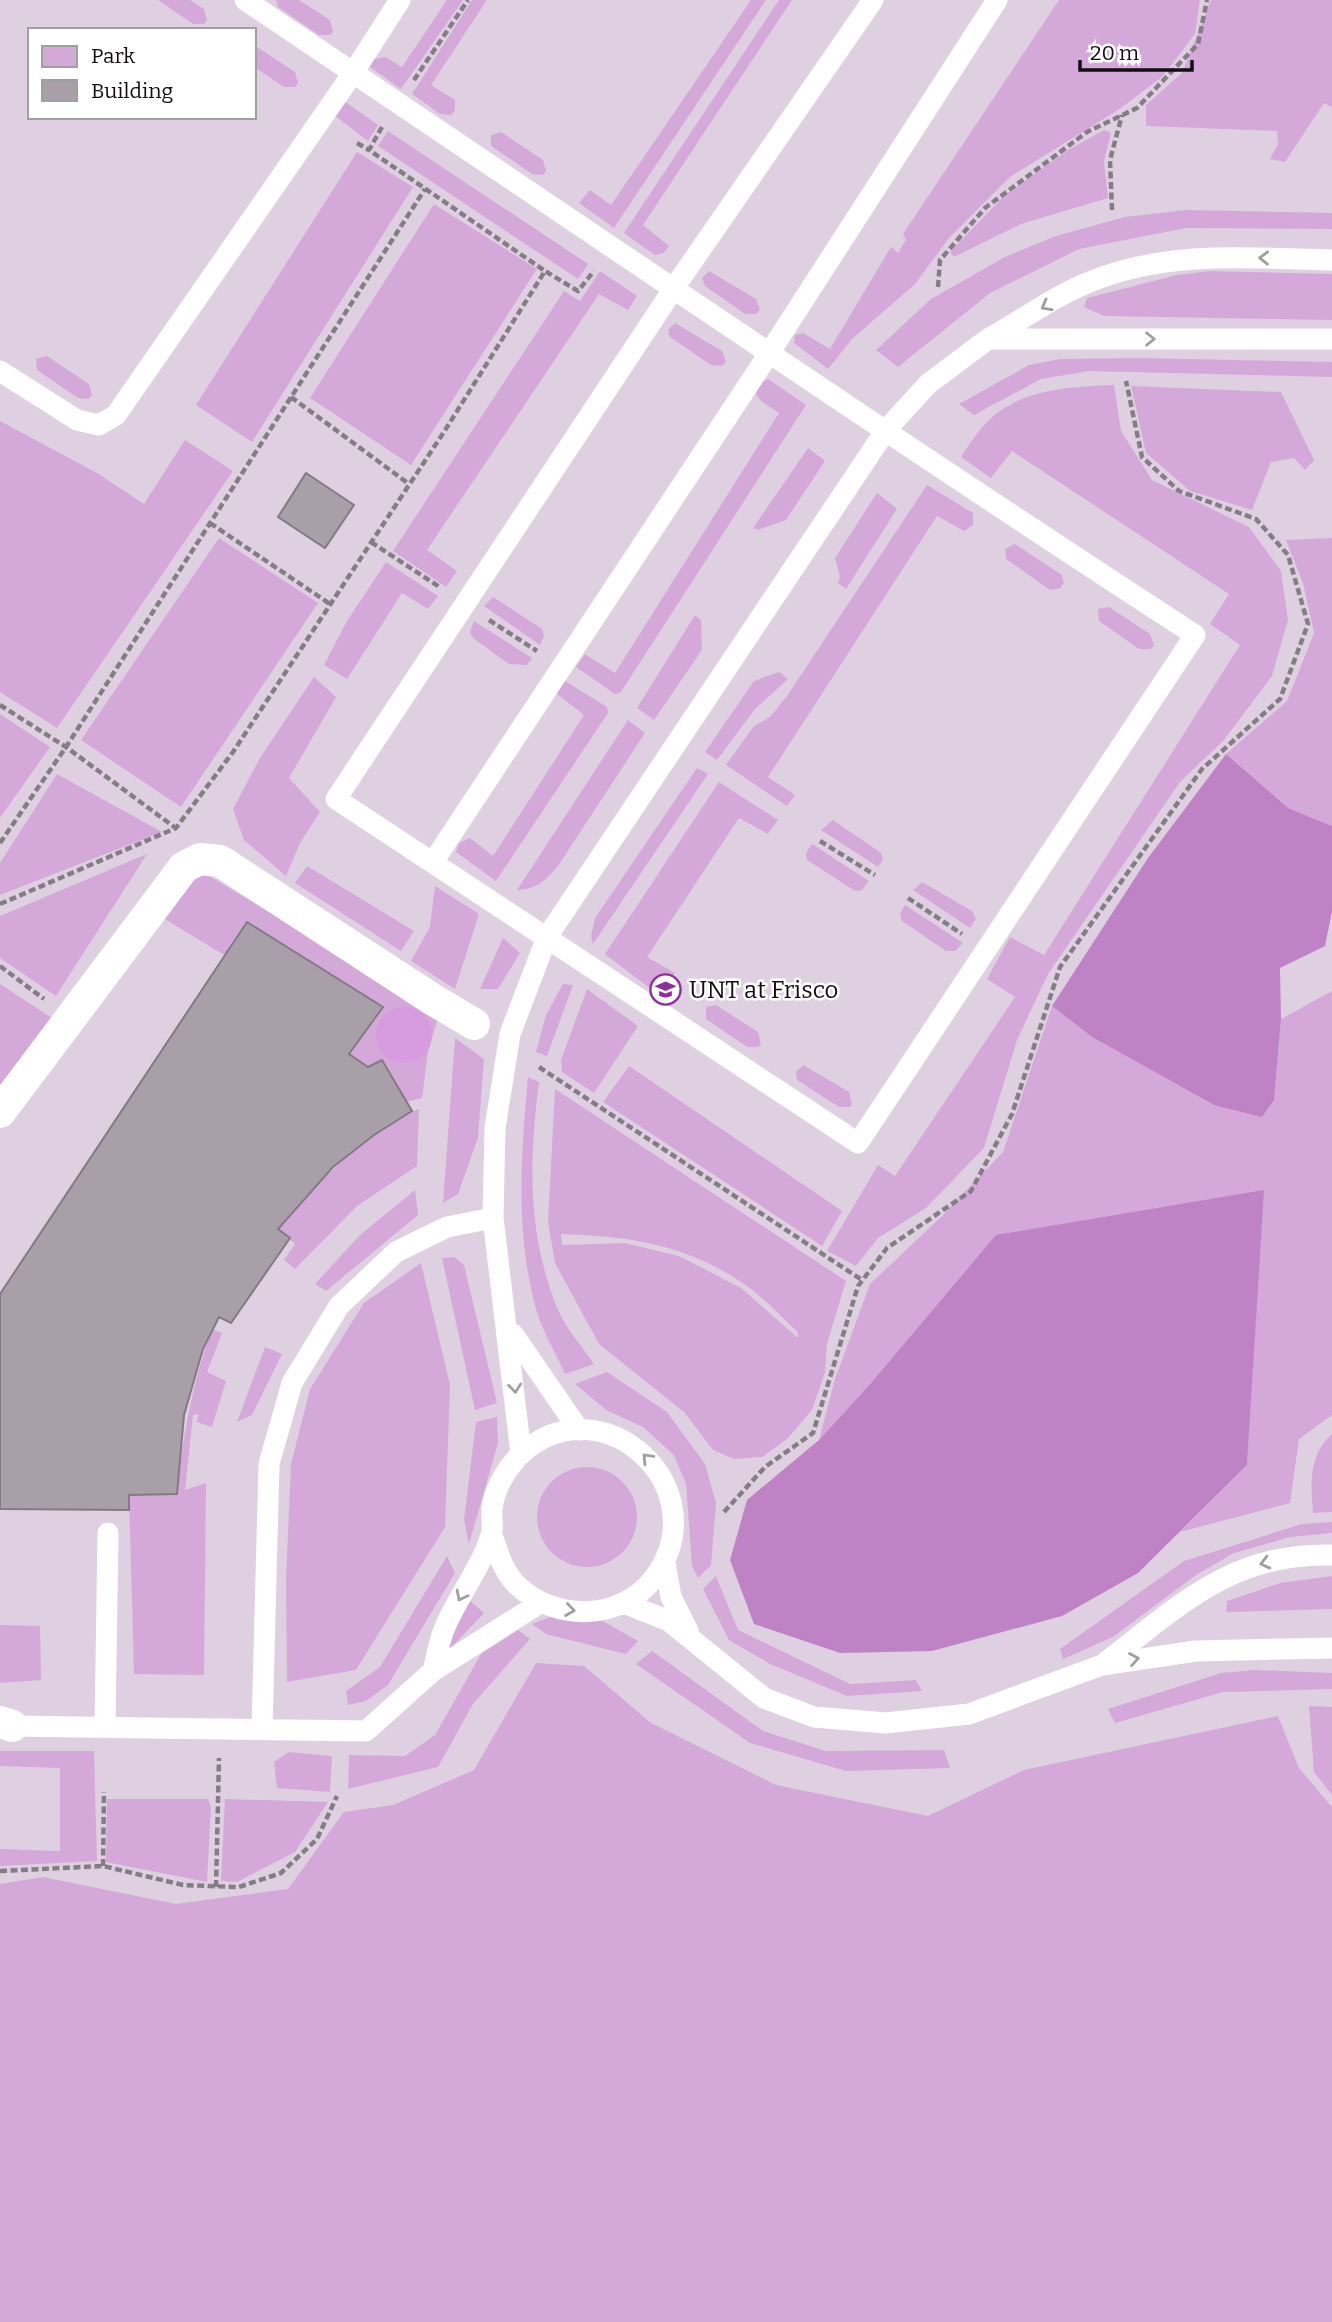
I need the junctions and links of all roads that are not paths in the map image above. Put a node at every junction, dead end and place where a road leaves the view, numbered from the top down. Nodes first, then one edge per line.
1 (245, 0) edge
2 (400, 0) edge
3 (873, 0) edge
4 (997, 0) edge
5 (353, 73) junction
6 (1332, 260) edge
7 (674, 288) junction
8 (988, 339) junction
9 (1332, 339) edge
10 (770, 352) junction
11 (0, 371) edge
12 (886, 430) junction
13 (433, 862) junction
14 (547, 937) junction
15 (474, 1024) dead end
16 (0, 1112) edge
17 (493, 1218) junction
18 (506, 1322) junction
19 (579, 1430) junction
20 (522, 1454) junction
21 (107, 1533) dead end
22 (492, 1535) junction
23 (1332, 1555) edge
24 (665, 1563) junction
25 (540, 1603) junction
26 (624, 1603) junction
27 (694, 1643) junction
28 (1332, 1648) edge
29 (1102, 1665) junction
30 (433, 1671) junction
31 (6, 1724) edge
32 (105, 1726) junction
33 (262, 1728) junction

1 - 5 lane
2 - 5 lane
3 - 7 lane
4 - 10 lane
5 - 7 lane
5 - 11 lane
6 -> 8 lane
7 - 10 lane
7 - 13 lane
8 -> 9 lane
8 - 12 lane
10 - 12 lane
10 - 13 lane
12 - 14 lane
12 - 14 lane
13 - 14 lane
14 - 17 lane
15 - 16 street
17 - 18 lane
17 - 33 lane
18 - 19 lane
18 -> 20 lane
19 - 20 lane
24 -> 19 lane
20 - 22 lane
21 - 32 lane
22 - 25 lane
22 -> 30 lane
23 -> 29 lane
24 - 26 lane
24 - 27 lane
25 -> 26 lane
25 - 30 lane
26 - 27 lane
27 - 29 lane
29 -> 28 lane
30 - 33 lane
31 - 32 lane
32 - 33 lane

